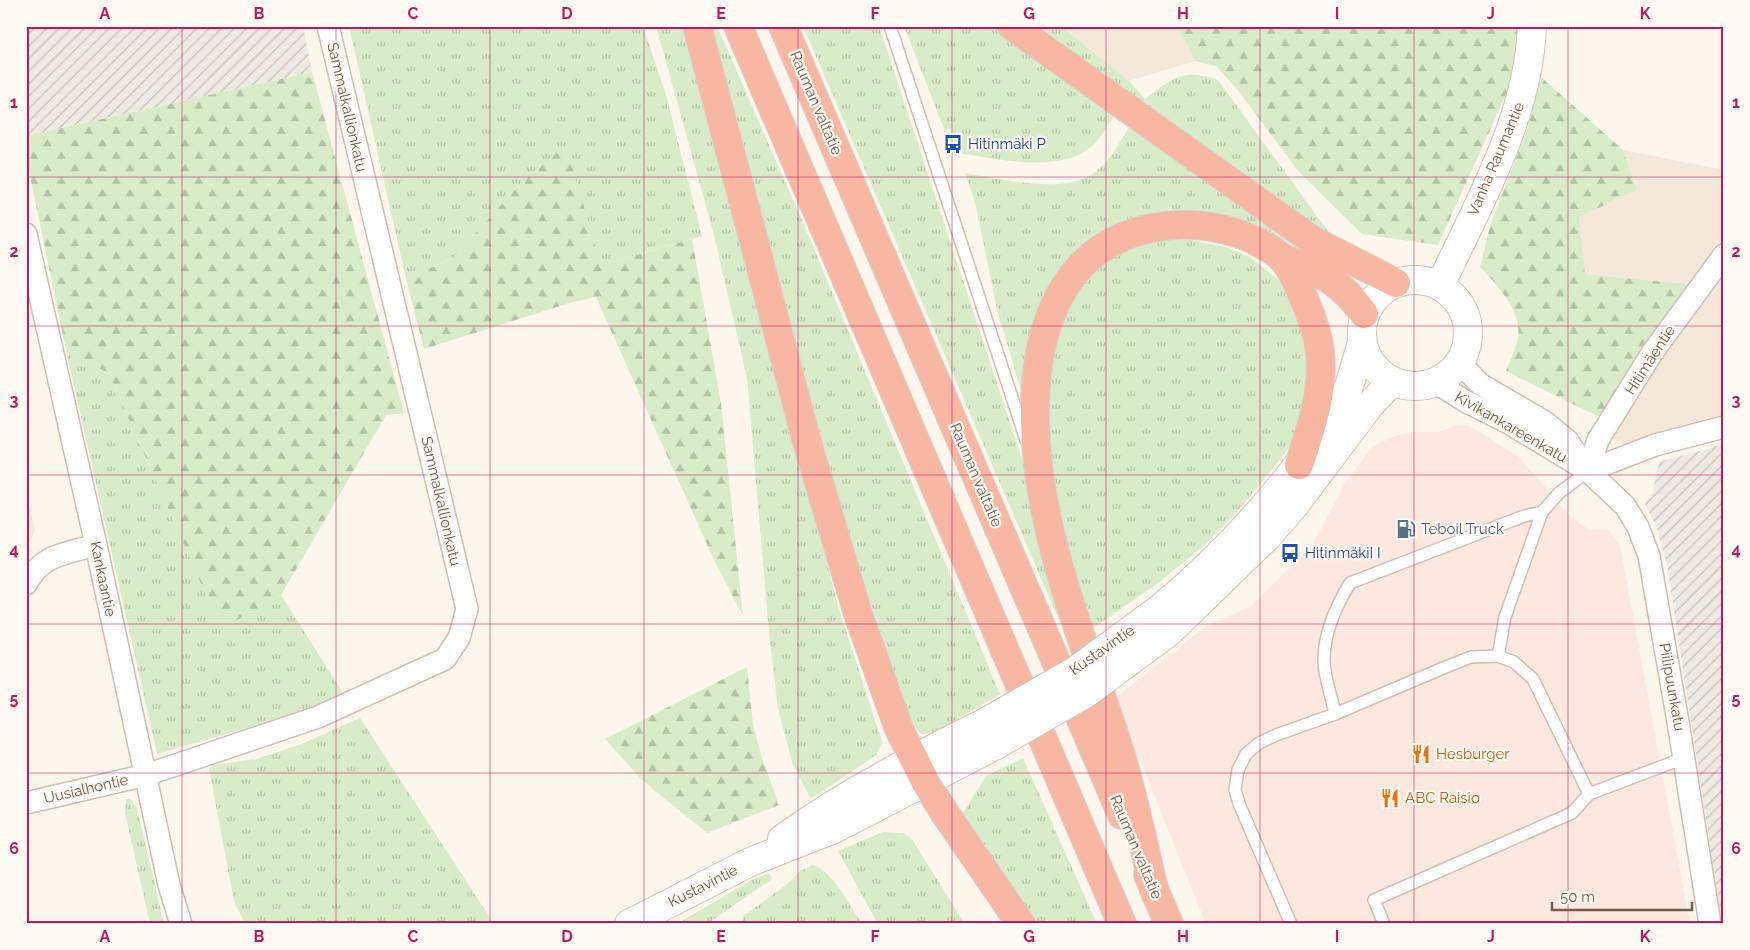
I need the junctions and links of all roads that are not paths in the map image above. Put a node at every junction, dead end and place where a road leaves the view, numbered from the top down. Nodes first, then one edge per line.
1 (328, 26) edge
2 (697, 26) edge
3 (738, 26) edge
4 (784, 26) edge
5 (890, 26) edge
6 (1012, 26) edge
7 (1532, 26) edge
8 (26, 234) edge
9 (1724, 255) edge
10 (1282, 258) junction
11 (1396, 283) junction
12 (1440, 286) junction
13 (1364, 314) junction
14 (1362, 342) junction
15 (1460, 362) junction
16 (1392, 381) junction
17 (1435, 382) junction
18 (1724, 427) edge
19 (1299, 464) junction
20 (1588, 471) junction
21 (1040, 482) junction
22 (1542, 512) junction
23 (96, 545) junction
24 (26, 584) edge
25 (1166, 620) junction
26 (1498, 656) junction
27 (1335, 714) junction
28 (991, 733) junction
29 (913, 758) junction
30 (1684, 758) junction
31 (146, 775) junction
32 (926, 783) junction
33 (1589, 794) junction
34 (26, 803) edge
35 (750, 862) junction
36 (1156, 893) junction
37 (181, 924) edge
38 (629, 924) edge
39 (1021, 924) edge
40 (1122, 924) edge
41 (1169, 924) edge
42 (1291, 924) edge
43 (1384, 924) edge
44 (1710, 924) edge

1 - 31 street, Sammalkallionkatu
2 - 29 highway
3 - 40 highway
4 - 36 highway, Rauman valtatie
5 - 21 lane
6 - 11 highway
7 - 12 main road, Vanha Raumantie
8 - 23 street, Kankaantie
9 - 20 street, Hitimäentie
10 - 13 highway
10 - 19 highway
10 - 21 highway
11 - 12 main road
11 - 13 main road
12 - 15 main road
13 - 14 main road
14 - 16 main road
14 - 19 main road, Kustavintie
15 - 17 main road
15 - 20 street, Kivikankareenkatu
16 - 17 main road
16 - 25 main road, Kustavintie
17 - 20 street, Kivikankareenkatu
18 - 20 street
19 - 25 main road, Kustavintie
20 - 22 lane
20 - 30 street, Piilipuunkatu
21 - 36 highway
22 - 26 lane
22 - 27 lane
23 - 24 street
23 - 31 street, Kankaantie
25 - 28 main road, Kustavintie, bridge
26 - 27 lane
26 - 33 lane
27 - 42 lane
28 - 29 main road, Kustavintie
28 - 32 main road, Kustavintie
29 - 32 highway
29 - 35 main road, Kustavintie
30 - 33 lane
30 - 44 street, Piilipuunkatu
31 - 34 street, Uusialhontie
31 - 37 street, Kankaantie
32 - 35 main road, Kustavintie
32 - 39 highway
33 - 43 lane
35 - 38 main road, Kustavintie
36 - 41 highway, Rauman valtatie

